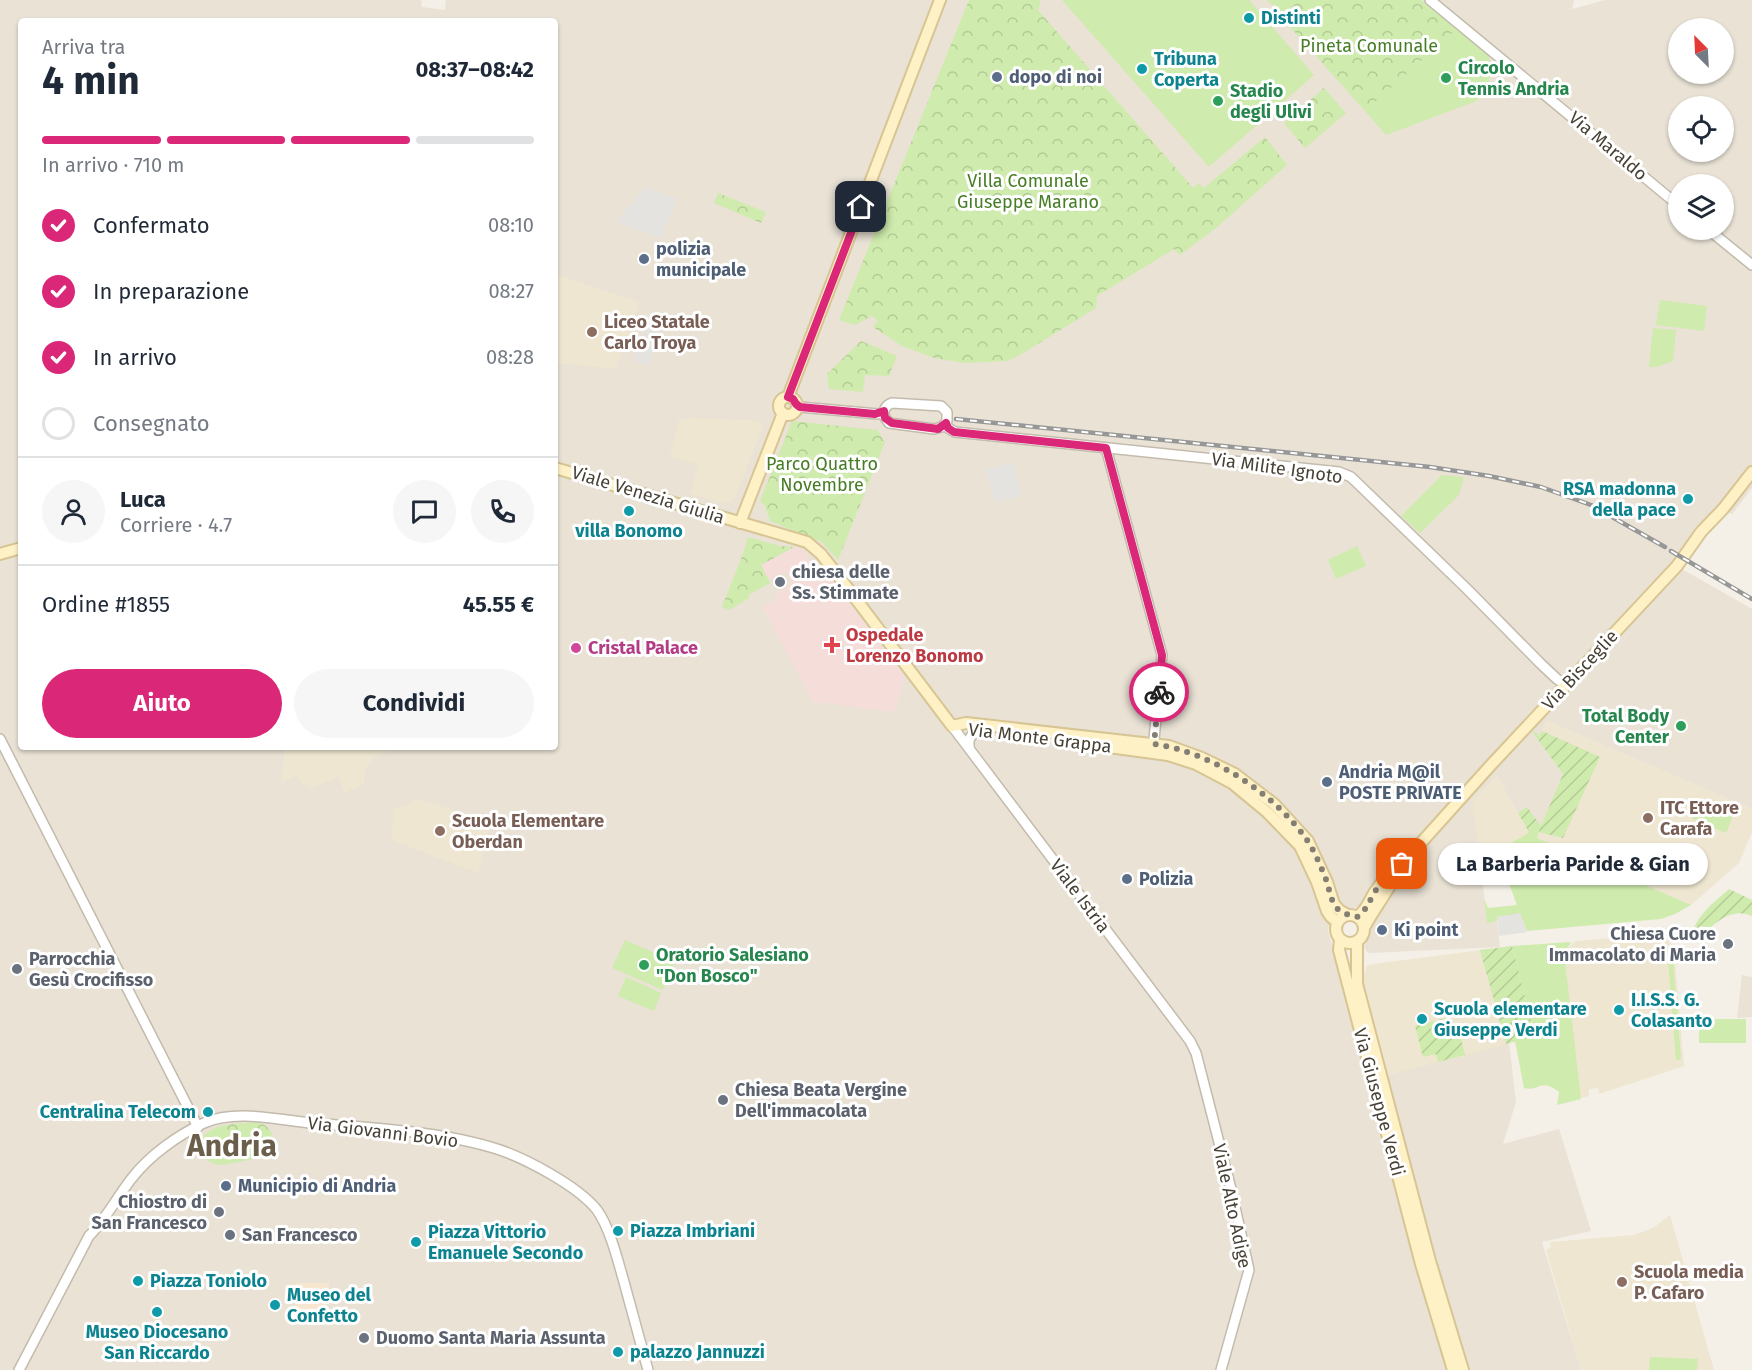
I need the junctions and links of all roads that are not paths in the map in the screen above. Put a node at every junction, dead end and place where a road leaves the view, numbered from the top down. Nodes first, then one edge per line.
1 (940, 0) edge
2 (1430, 0) edge
3 (1668, 197) edge
4 (1721, 240) edge
5 (1752, 265) edge
6 (795, 404) junction
7 (783, 413) junction
8 (882, 414) junction
9 (946, 423) junction
10 (1106, 448) junction
11 (558, 469) edge
12 (1752, 472) edge
13 (740, 523) junction
14 (18, 549) edge
15 (0, 554) edge
16 (1566, 685) junction
17 (952, 726) junction
18 (981, 732) junction
19 (0, 739) edge
20 (1153, 748) junction
21 (970, 750) junction
22 (1287, 825) junction
23 (1402, 864) junction
24 (1353, 916) junction
25 (1337, 922) junction
26 (1364, 928) junction
27 (1340, 940) junction
28 (1357, 942) junction
29 (1190, 1041) joint
30 (198, 1127) junction
31 (1426, 1262) junction
32 (19, 1370) edge
33 (648, 1370) edge
34 (1221, 1370) edge
35 (1453, 1370) edge
36 (1463, 1370) edge

1 - 6 main road
2 - 3 street, Via Maraldo
4 - 5 street
6 - 7 main road
6 - 7 main road
6 - 8 street
7 - 13 main road
8 - 9 street
8 - 9 street
9 - 10 street, Via Milite Ignoto
10 - 16 street, Via Milite Ignoto
10 - 20 street
11 - 13 main road, Viale Venezia Giulia
12 - 16 main road, Via Bisceglie
13 - 17 main road, Viale Istria
14 - 15 main road
16 - 23 main road, Via Bisceglie
17 - 18 main road, Via Monte Grappa
17 - 20 main road, Via Monte Grappa
17 - 21 street, Viale Istria
18 - 20 main road, Via Monte Grappa
18 - 21 street
19 - 30 street
20 - 22 main road, Via Monte Grappa
21 - 29 street, Viale Istria
22 - 24 main road
22 - 25 main road, Via Giuseppe Verdi
23 - 24 main road, Via Bisceglie
23 - 26 main road, Via Bisceglie
24 - 25 main road
24 - 26 main road
25 - 27 main road, Via Giuseppe Verdi
26 - 28 main road, Via Giuseppe Verdi
27 - 28 main road
27 - 31 main road, Via Giuseppe Verdi
28 - 31 main road, Via Giuseppe Verdi
29 - 34 street, Viale Alto Adige
30 - 32 street, Via Giovanni Bovio
30 - 33 street, Via Giovanni Bovio
31 - 35 main road
31 - 36 main road

